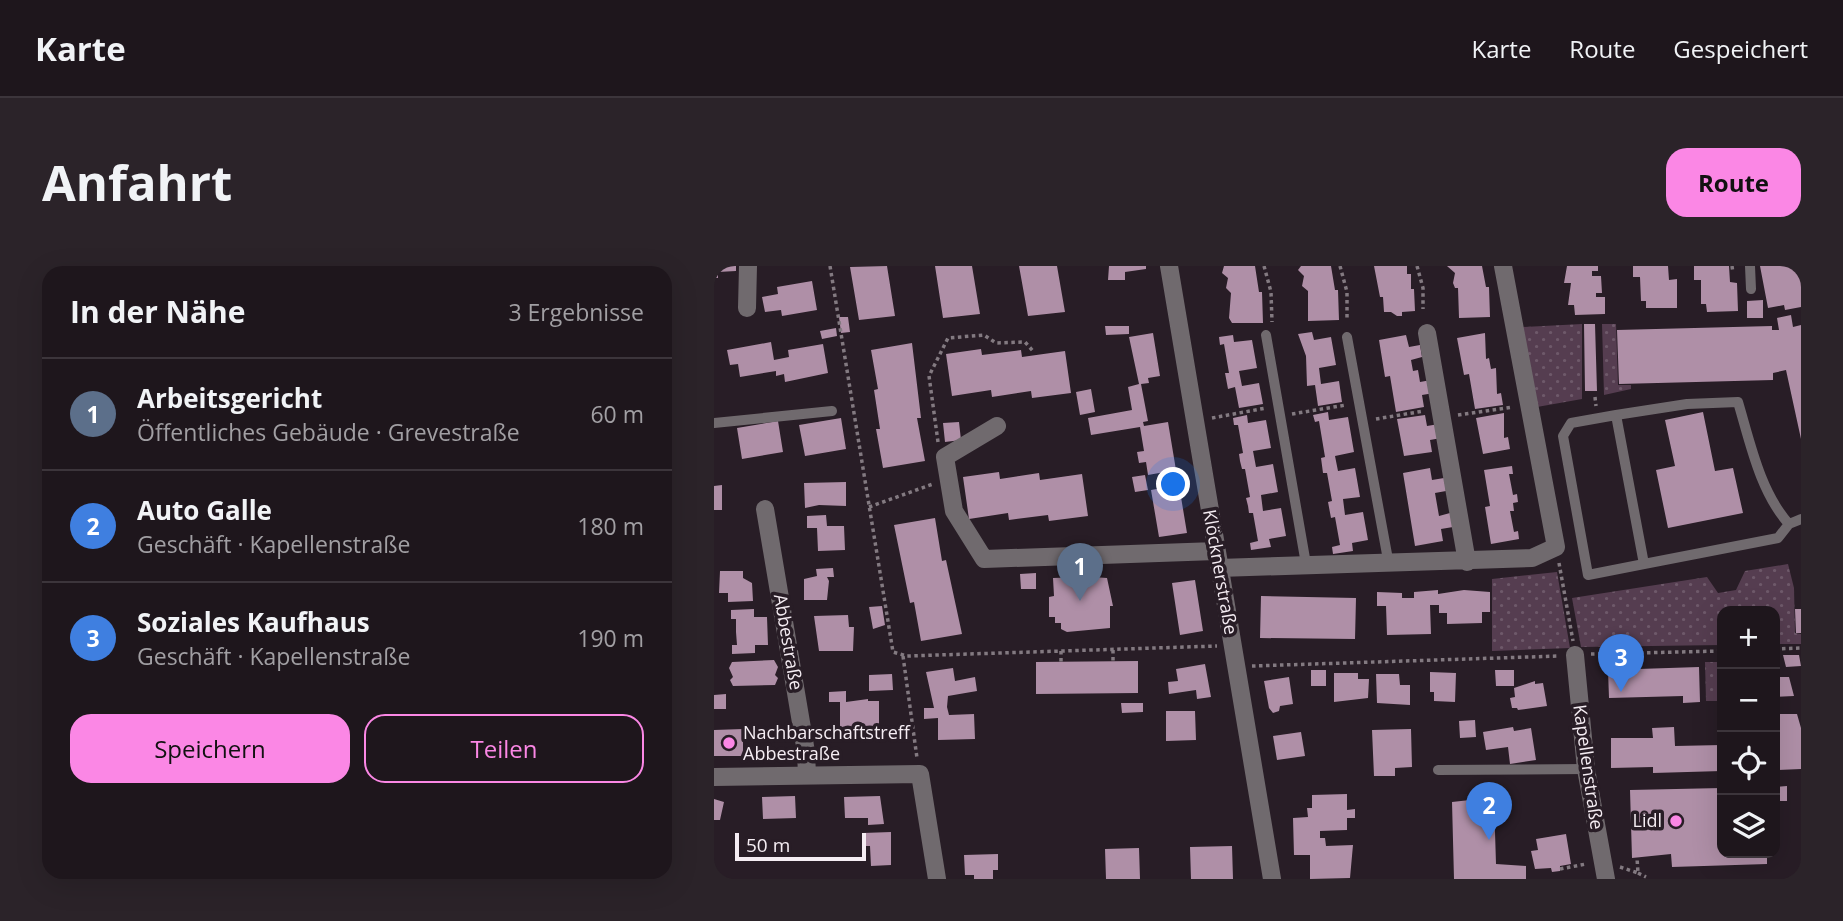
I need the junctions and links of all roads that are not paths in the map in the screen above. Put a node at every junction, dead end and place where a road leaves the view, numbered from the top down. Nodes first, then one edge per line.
1 (748, 266) edge
2 (1169, 266) edge
3 (1503, 266) edge
4 (1750, 266) edge
5 (1751, 289) dead end
6 (747, 308) dead end
7 (1427, 333) dead end
8 (1266, 335) dead end
9 (1347, 337) dead end
10 (832, 411) dead end
11 (1616, 415) junction
12 (714, 423) edge
13 (997, 426) dead end
14 (765, 509) dead end
15 (1801, 519) edge
16 (1789, 524) junction
17 (1217, 560) junction
18 (1467, 562) junction
19 (1306, 564) junction
20 (1644, 564) junction
21 (1389, 565) junction
22 (1578, 653) road end
23 (1586, 769) junction
24 (1438, 770) dead end
25 (807, 775) junction
26 (714, 778) edge
27 (1604, 869) edge
28 (937, 879) edge
29 (1272, 879) edge

1 - 6 street
2 - 17 street, Klöcknerstraße
3 - 18 street
4 - 5 lane
7 - 18 street
8 - 19 lane
9 - 21 lane
10 - 12 lane
11 - 16 lane
11 - 20 lane
11 - 20 lane
13 - 17 street
14 - 25 street, Abbestraße
15 - 16 lane
16 - 20 lane
17 - 19 street
17 - 29 street, Klöcknerstraße
18 - 21 street
19 - 21 street
22 - 23 street, Kapellenstraße
23 - 24 lane
23 - 27 street, Kapellenstraße
25 - 26 street
25 - 28 street

